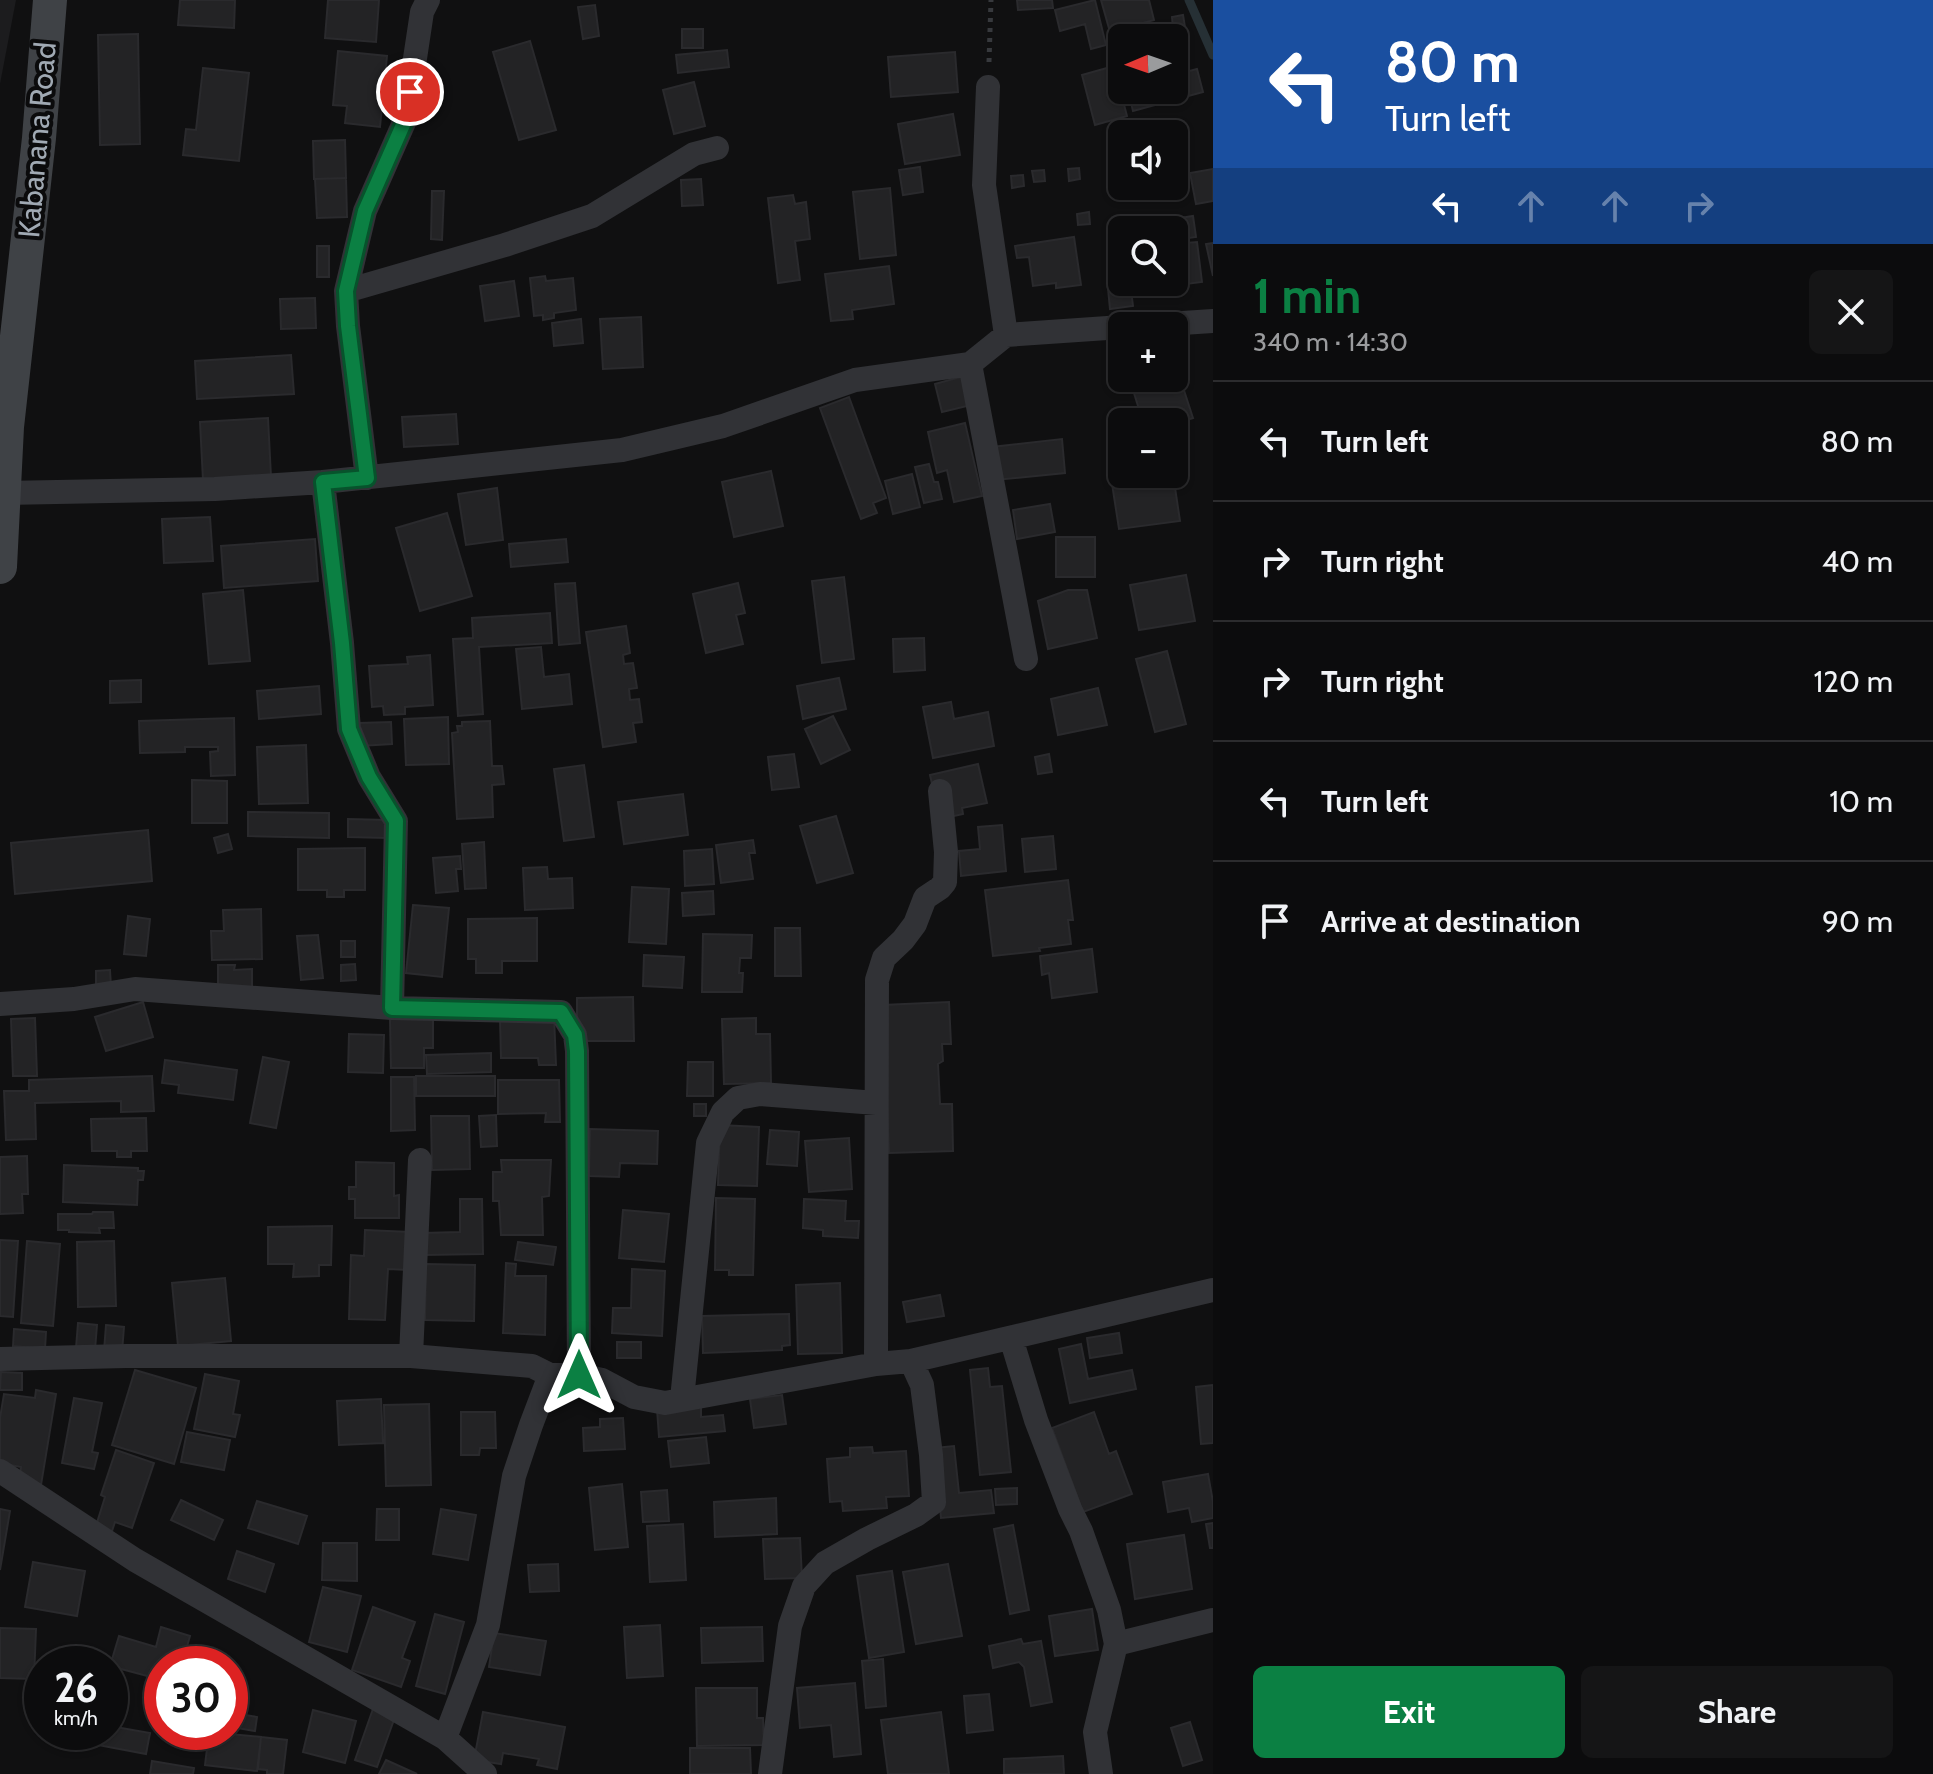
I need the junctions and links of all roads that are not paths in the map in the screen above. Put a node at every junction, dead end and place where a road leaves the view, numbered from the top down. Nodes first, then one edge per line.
1 (50, 0) edge
2 (428, 0) edge
3 (988, 87) road end
4 (717, 148) dead end
5 (346, 291) junction
6 (1213, 321) edge
7 (1188, 323) edge
8 (1108, 328) edge
9 (1006, 335) junction
10 (970, 364) junction
11 (4, 427) edge
12 (367, 478) junction
13 (323, 482) junction
14 (4, 493) junction
15 (0, 567) edge
16 (1026, 659) dead end
17 (940, 791) dead end
18 (0, 1004) edge
19 (392, 1008) junction
20 (876, 1103) junction
21 (420, 1160) dead end
22 (1213, 1290) edge
23 (1011, 1338) junction
24 (411, 1356) junction
25 (0, 1359) edge
26 (911, 1361) junction
27 (876, 1364) junction
28 (550, 1375) junction
29 (579, 1375) junction
30 (682, 1399) junction
31 (0, 1471) edge
32 (1213, 1620) edge
33 (1116, 1644) junction
34 (445, 1738) junction
35 (485, 1774) edge
36 (770, 1774) edge
37 (1101, 1774) edge

1 - 11 street, Kabanana Road
2 - 5 street
3 - 9 street
4 - 5 street
5 - 12 street
6 - 7 street
8 - 9 street
9 - 10 street
10 - 12 street
10 - 16 street
11 - 14 street, Kabanana Road
12 - 13 street
13 - 14 street
13 - 19 street
14 - 15 street, Kabanana Road
17 - 20 street
18 - 19 street
19 - 29 street
20 - 27 street
20 - 30 street
21 - 24 street
22 - 23 street
23 - 26 street
23 - 33 street
24 - 25 street
24 - 28 street
26 - 27 street
26 - 36 street
27 - 30 street
28 - 29 street
28 - 34 street
29 - 30 street
31 - 34 street
32 - 33 street
33 - 37 street
34 - 35 street

